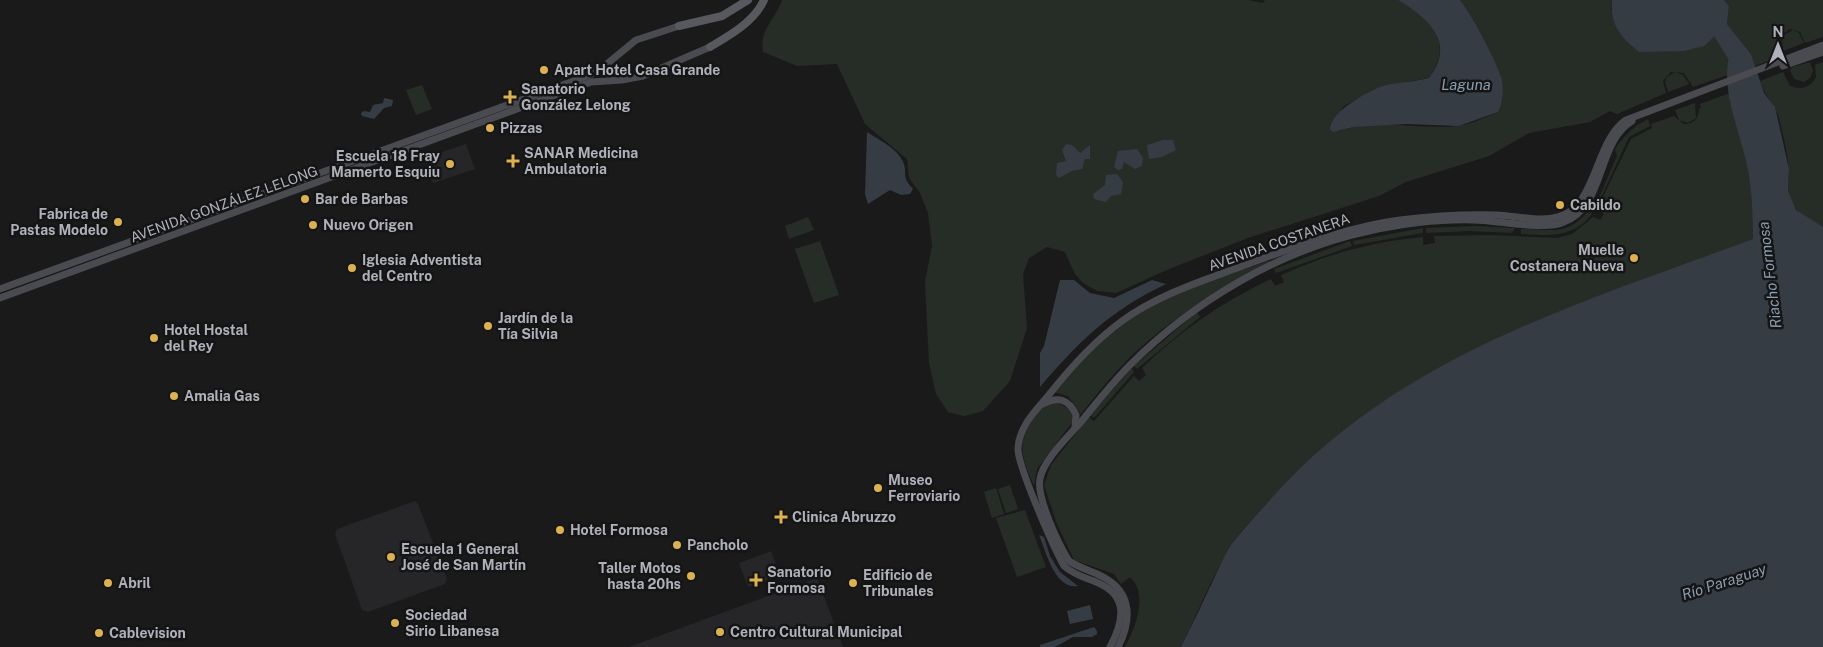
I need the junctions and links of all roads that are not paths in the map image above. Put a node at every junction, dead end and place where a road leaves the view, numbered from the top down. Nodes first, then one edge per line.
1 (748, 0) edge
2 (764, 0) edge
3 (679, 26) joint
4 (1823, 45) edge
5 (710, 47) joint
6 (1823, 52) edge
7 (1767, 69) junction
8 (1496, 218) junction
9 (0, 289) edge
10 (0, 298) edge
11 (1040, 405) junction
12 (1074, 430) junction
13 (1110, 647) edge
14 (1118, 647) edge

1 - 3 main road
2 - 5 main road
3 - 9 main road, AVENIDA GONZÁLEZ LELONG
4 - 7 main road, AVENIDA COSTANERA
5 - 10 main road, AVENIDA GONZÁLEZ LELONG
6 - 7 main road, AVENIDA COSTANERA
7 - 8 main road, AVENIDA COSTANERA
8 - 11 main road, AVENIDA COSTANERA
8 - 12 main road, AVENIDA COSTANERA
11 - 12 main road
11 - 13 main road, AVENIDA COSTANERA
12 - 14 main road, AVENIDA COSTANERA

